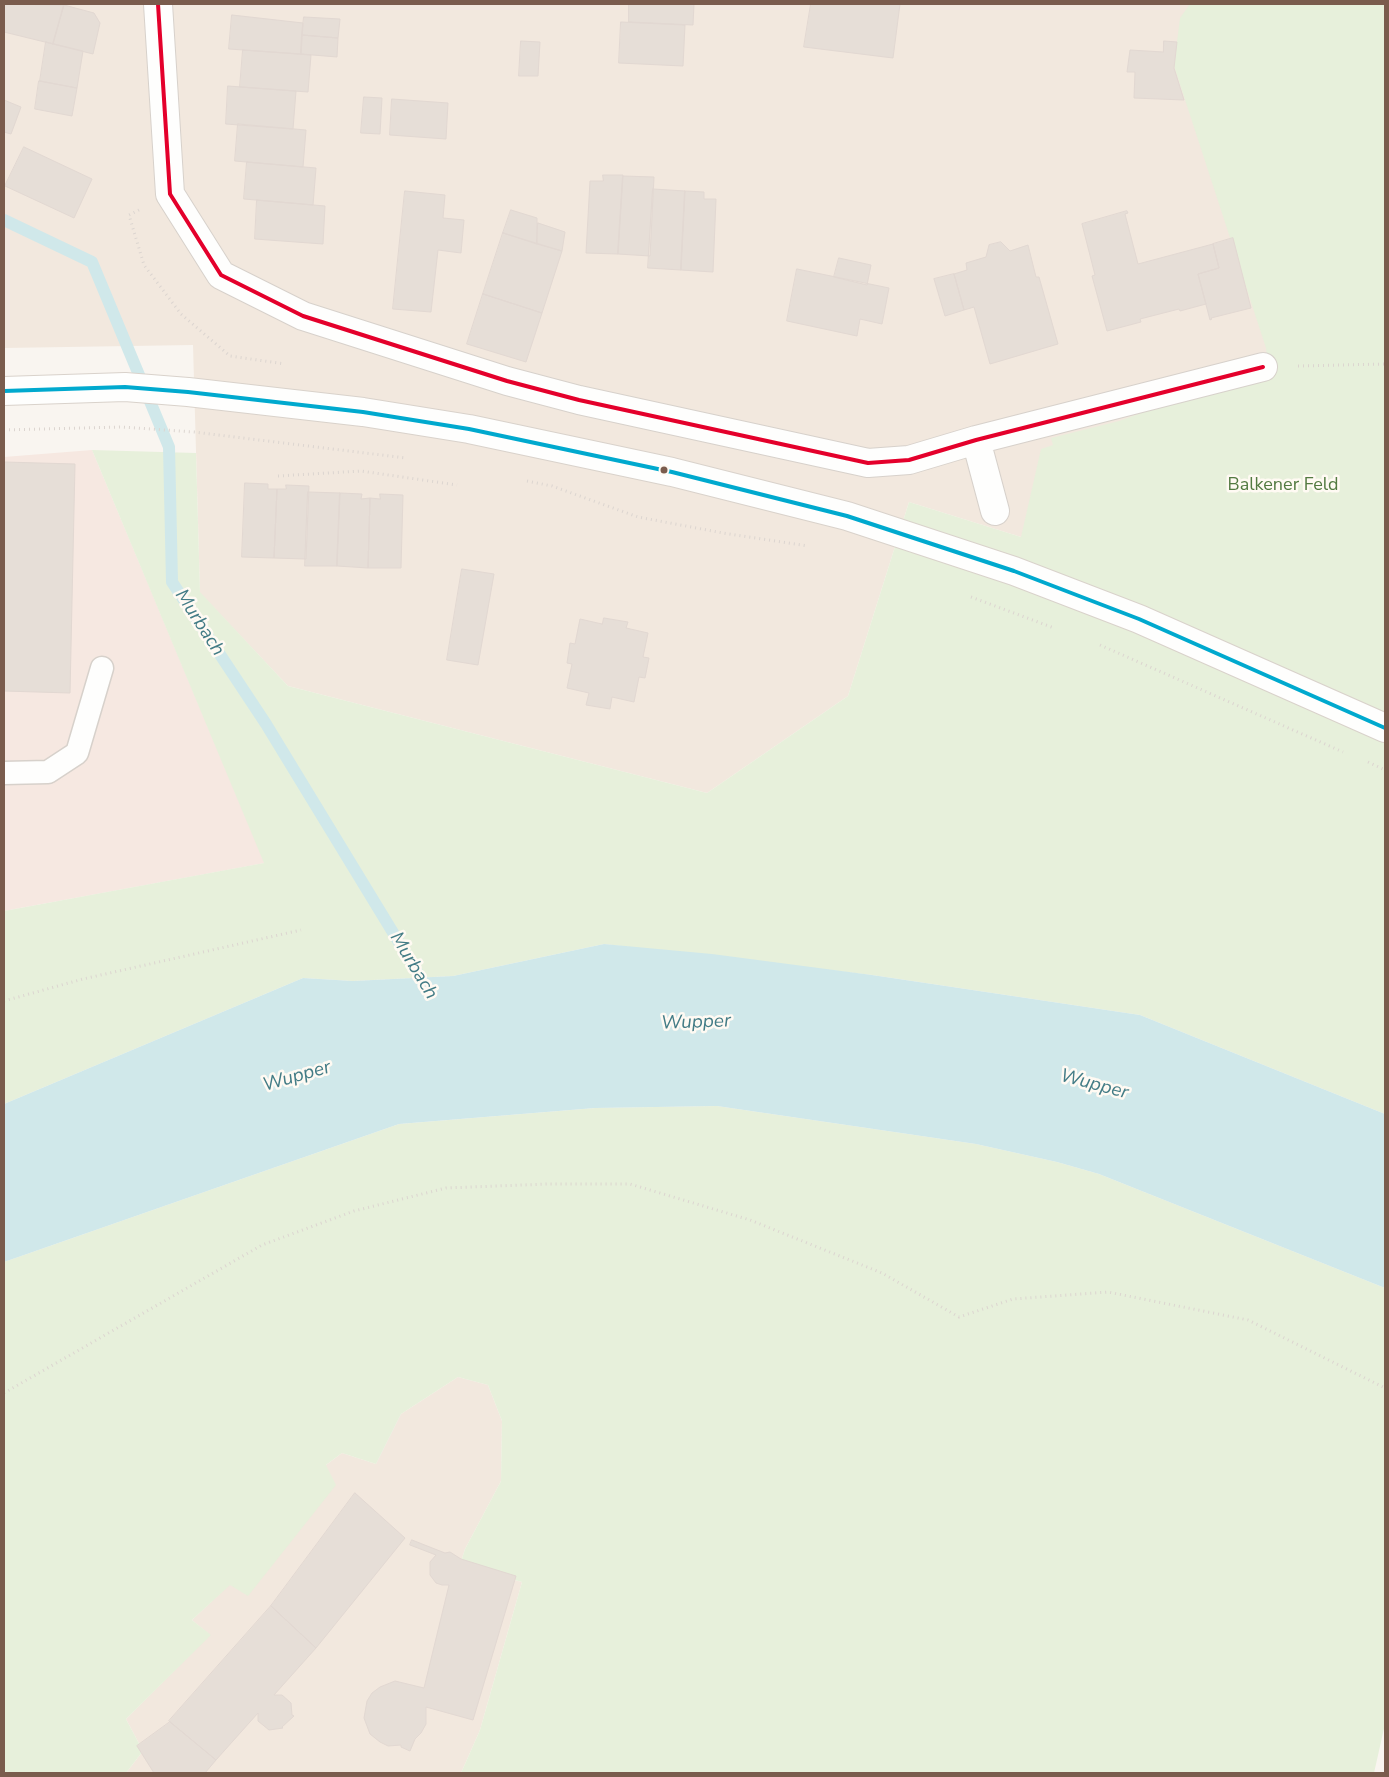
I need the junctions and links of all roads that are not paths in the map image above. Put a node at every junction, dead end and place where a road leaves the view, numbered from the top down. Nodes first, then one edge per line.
1 (158, 4) edge
2 (1263, 367) road end
3 (4, 391) edge
4 (976, 440) junction
5 (995, 510) dead end
6 (102, 668) dead end
7 (1385, 728) edge
8 (4, 773) edge

1 - 4 street
2 - 4 street
3 - 7 street
4 - 5 street
6 - 8 lane

